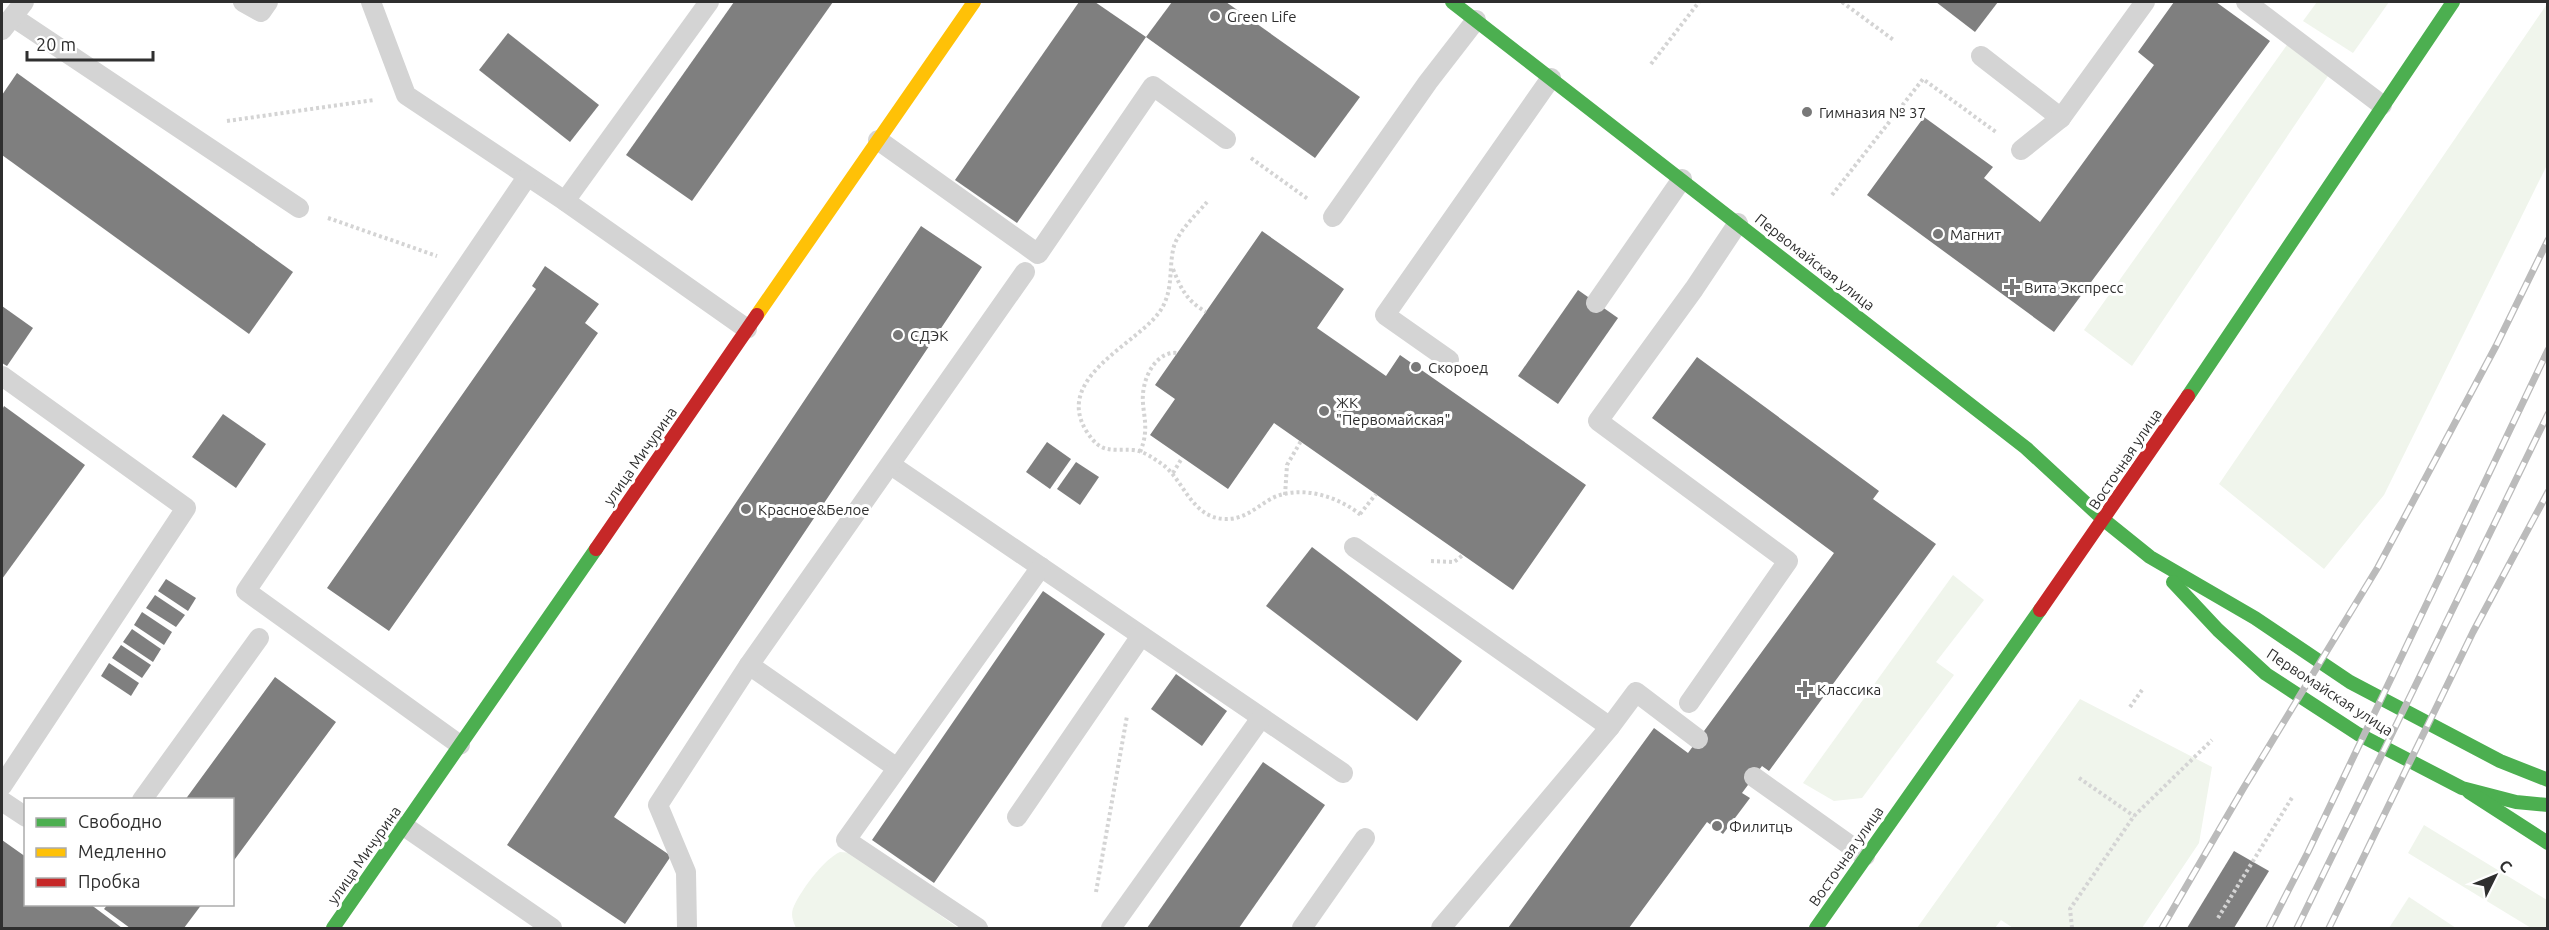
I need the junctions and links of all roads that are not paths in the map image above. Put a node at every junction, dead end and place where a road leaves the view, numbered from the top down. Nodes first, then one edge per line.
1 (243, 2) edge
2 (268, 2) edge
3 (371, 2) edge
4 (709, 2) edge
5 (974, 2) edge
6 (1452, 2) edge
7 (2145, 2) edge
8 (2246, 2) edge
9 (2453, 2) edge
10 (13, 16) edge
11 (1476, 20) junction
12 (1981, 56) dead end
13 (1551, 78) junction
14 (2382, 105) junction
15 (2061, 118) junction
16 (1226, 139) road end
17 (878, 140) junction
18 (2021, 150) road end
19 (527, 177) junction
20 (1682, 179) junction
21 (565, 201) junction
22 (299, 208) road end
23 (1333, 217) road end
24 (1738, 223) junction
25 (1025, 272) dead end
26 (1596, 303) dead end
27 (747, 329) junction
28 (1449, 360) dead end
29 (2, 376) edge
30 (891, 465) junction
31 (2104, 520) junction
32 (1354, 547) dead end
33 (2150, 557) junction
34 (1041, 567) junction
35 (1141, 636) junction
36 (259, 638) dead end
37 (749, 665) junction
38 (1689, 703) dead end
39 (1261, 718) junction
40 (1610, 727) junction
41 (1698, 739) dead end
42 (460, 745) junction
43 (897, 768) junction
44 (1343, 773) dead end
45 (1754, 777) dead end
46 (2547, 780) edge
47 (2, 786) edge
48 (2462, 788) junction
49 (143, 798) edge
50 (2, 801) edge
51 (2547, 805) edge
52 (24, 816) edge
53 (1017, 817) dead end
54 (404, 826) junction
55 (1365, 838) dead end
56 (2547, 843) edge
57 (1865, 856) junction
58 (333, 928) edge
59 (552, 928) edge
60 (687, 928) edge
61 (978, 928) edge
62 (1111, 928) edge
63 (1303, 928) edge
64 (1440, 928) edge
65 (1816, 928) edge

1 - 2 lane
3 - 19 lane
4 - 21 lane
5 - 17 main road, улица Мичурина
6 - 11 main road, Первомайская улица
7 - 15 lane
8 - 14 lane
9 - 14 main road, Восточная улица
10 - 22 lane
11 - 13 main road, Первомайская улица
11 - 23 lane
12 - 15 lane
13 - 20 main road, Первомайская улица
13 - 28 lane
14 - 31 main road, Восточная улица
15 - 18 lane
16 - 17 lane
17 - 27 main road, улица Мичурина
19 - 21 lane
19 - 42 lane
20 - 24 main road, Первомайская улица
20 - 26 lane
21 - 27 lane
24 - 31 main road, Первомайская улица
24 - 38 lane
25 - 30 lane
27 - 42 main road, улица Мичурина
29 - 47 lane
30 - 34 lane
30 - 37 lane
31 - 33 main road, Первомайская улица
31 - 57 main road, Восточная улица
32 - 40 lane
33 - 46 main road, Первомайская улица
33 - 48 main road, Первомайская улица
34 - 35 lane
34 - 43 lane
35 - 39 lane
35 - 53 lane
36 - 49 lane
37 - 43 lane
37 - 60 lane
39 - 44 lane
39 - 62 lane
40 - 41 lane
40 - 64 lane
42 - 54 main road, улица Мичурина
43 - 61 lane
45 - 57 lane
48 - 51 main road
48 - 56 main road, Первомайская улица
50 - 52 lane
54 - 58 main road, улица Мичурина
54 - 59 lane
55 - 63 lane
57 - 65 main road, Восточная улица

